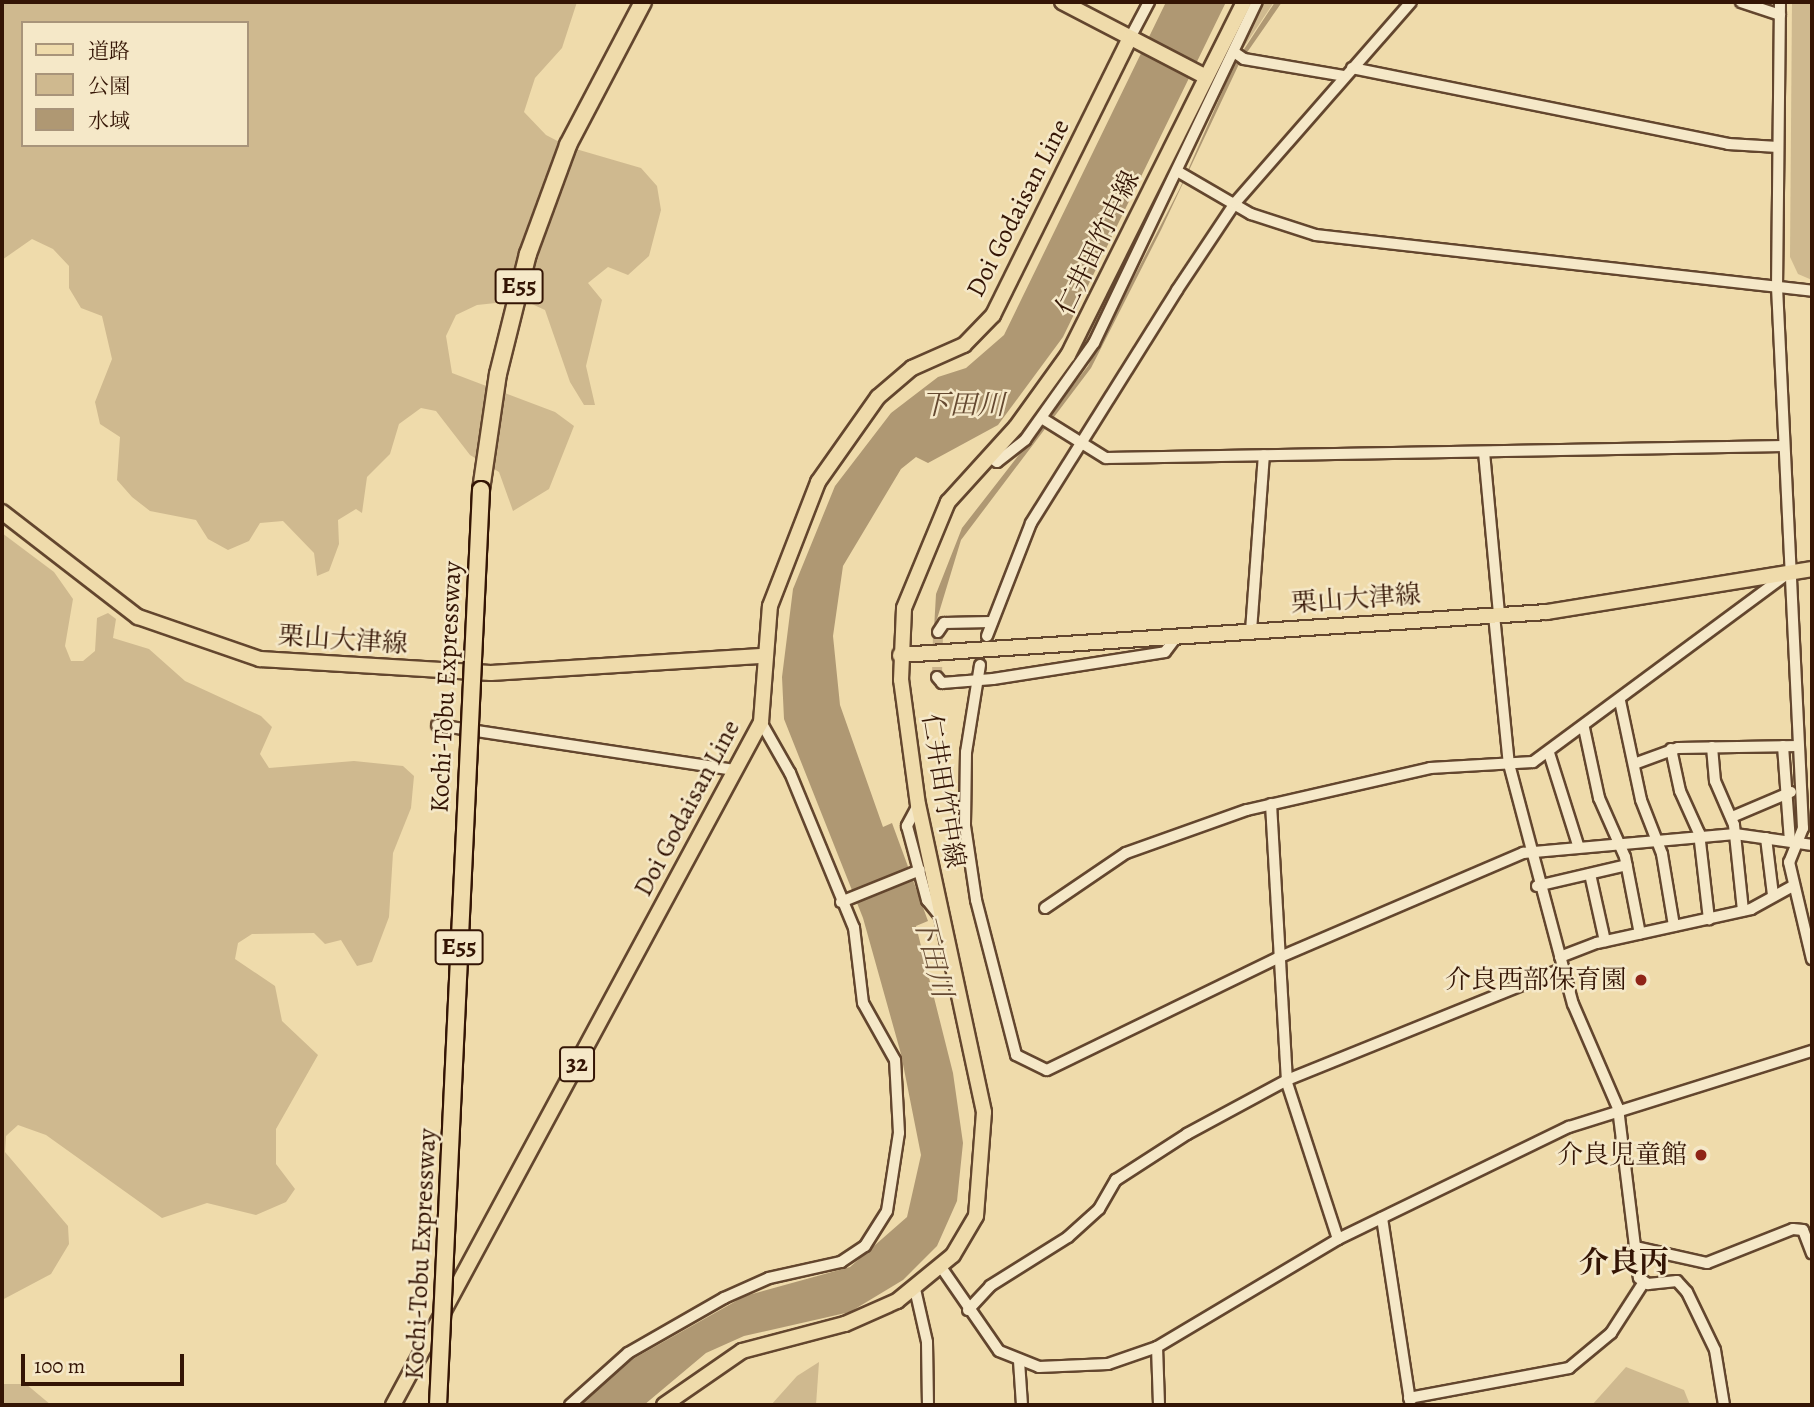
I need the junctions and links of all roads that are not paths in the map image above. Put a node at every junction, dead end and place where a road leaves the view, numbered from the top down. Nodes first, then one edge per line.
1 (642, 2) edge
2 (1062, 2) edge
3 (1149, 2) edge
4 (1244, 2) edge
5 (1257, 2) edge
6 (1411, 2) edge
7 (1741, 2) edge
8 (1775, 10) edge
9 (1129, 38) junction
10 (1234, 52) junction
11 (1348, 72) junction
12 (1203, 76) junction
13 (1779, 147) junction
14 (1177, 171) junction
15 (1235, 204) junction
16 (1777, 287) junction
17 (1812, 291) edge
18 (1047, 423) junction
19 (1078, 444) junction
20 (1784, 446) junction
21 (1484, 452) junction
22 (1264, 455) junction
23 (989, 456) junction
24 (2, 512) edge
25 (1812, 569) edge
26 (1793, 570) junction
27 (1496, 615) junction
28 (991, 622) junction
29 (1251, 631) junction
30 (938, 632) dead end
31 (1178, 635) junction
32 (988, 636) dead end
33 (900, 655) junction
34 (765, 656) junction
35 (980, 665) dead end
36 (937, 677) dead end
37 (977, 680) junction
38 (1620, 701) junction
39 (761, 722) junction
40 (437, 725) dead end
41 (1584, 727) junction
42 (1783, 746) junction
43 (1798, 746) junction
44 (1712, 747) junction
45 (1671, 749) junction
46 (1549, 753) junction
47 (1509, 764) junction
48 (1633, 764) junction
49 (733, 770) junction
50 (1801, 791) junction
51 (1787, 793) junction
52 (1271, 804) junction
53 (918, 805) junction
54 (1732, 817) junction
55 (1735, 834) junction
56 (1766, 838) junction
57 (1699, 840) junction
58 (1794, 841) junction
59 (1578, 845) junction
60 (1659, 845) junction
61 (1812, 845) edge
62 (1621, 847) junction
63 (1530, 854) junction
64 (1627, 865) junction
65 (918, 871) junction
66 (1590, 874) junction
67 (1537, 886) junction
68 (1793, 886) junction
69 (1773, 895) junction
70 (843, 901) junction
71 (1045, 908) dead end
72 (1743, 911) junction
73 (940, 916) junction
74 (1709, 919) junction
75 (1674, 926) junction
76 (1640, 933) junction
77 (1605, 941) junction
78 (1281, 957) junction
79 (1812, 959) edge
80 (1561, 963) junction
81 (1812, 1051) edge
82 (1287, 1080) junction
83 (1618, 1108) junction
84 (1382, 1217) junction
85 (1338, 1239) junction
86 (1635, 1247) junction
87 (1812, 1253) edge
88 (941, 1267) junction
89 (1644, 1282) junction
90 (915, 1289) junction
91 (968, 1310) junction
92 (1157, 1347) junction
93 (1019, 1361) junction
94 (1410, 1402) edge
95 (393, 1405) edge
96 (438, 1405) edge
97 (570, 1405) edge
98 (664, 1405) edge
99 (928, 1405) edge
100 (1022, 1405) edge
101 (1158, 1405) edge
102 (1724, 1405) edge

1 - 96 highway, Kochi-Tobu Expressway / E55, bridge
2 - 9 main road
3 - 9 street
4 - 12 main road
5 - 10 street
6 - 11 street
7 - 8 street
8 - 13 street
9 - 12 main road
9 - 34 main road, Doi Godaisan Line / 32
10 - 11 street
10 - 14 street
11 - 13 street
11 - 15 street
12 - 23 main road, 仁井田竹中線
13 - 16 street
14 - 15 street
14 - 18 street
15 - 16 street
15 - 19 street
16 - 17 street
16 - 20 street
18 - 19 street
18 - 23 street
19 - 22 street
19 - 28 street
20 - 21 street
20 - 26 street
21 - 22 street
21 - 27 street
22 - 29 street
23 - 33 main road, 仁井田竹中線
24 - 34 main road, 栗山大津線
25 - 26 main road, 栗山大津線
26 - 27 main road, 栗山大津線
26 - 38 street
26 - 43 street
27 - 29 main road, 栗山大津線
27 - 47 street
28 - 30 street
28 - 32 street
29 - 31 main road, 栗山大津線
31 - 33 main road, 栗山大津線
31 - 37 street
33 - 53 main road, 仁井田竹中線
34 - 39 main road, Doi Godaisan Line / 32
35 - 37 street
36 - 37 street
37 - 78 street
38 - 41 street
38 - 48 street
39 - 49 main road, Doi Godaisan Line / 32
39 - 70 street
40 - 49 street
41 - 46 street
41 - 62 street
42 - 43 street
42 - 44 street
42 - 51 street
43 - 50 street
44 - 45 street
44 - 54 street
45 - 48 street
45 - 57 street
46 - 47 street
46 - 59 street
47 - 52 street
47 - 63 street
48 - 60 street
49 - 95 main road, Doi Godaisan Line / 32
50 - 51 street
50 - 58 street
51 - 54 street
51 - 58 street
52 - 71 street
52 - 78 street
53 - 65 street
53 - 73 main road, 仁井田竹中線
54 - 55 street
55 - 56 street
55 - 57 street
55 - 72 street
56 - 58 street
56 - 69 street
57 - 60 street
57 - 74 street
58 - 61 street
58 - 68 street
59 - 62 street
59 - 63 street
60 - 62 street
60 - 75 street
62 - 64 street
63 - 67 street
63 - 78 street
64 - 66 street
64 - 76 street
65 - 70 street
65 - 73 street
66 - 67 street
66 - 77 street
67 - 80 street
68 - 69 street
68 - 79 street
69 - 72 street
70 - 97 street
72 - 74 street
73 - 88 main road, 仁井田竹中線
74 - 75 street
75 - 76 street
76 - 77 street
77 - 80 street
78 - 82 street
80 - 82 street
80 - 83 street
81 - 83 street
82 - 85 street
82 - 91 street
83 - 84 street
83 - 86 street
84 - 85 street
84 - 94 street
85 - 92 street
86 - 87 street
86 - 89 street
88 - 90 main road, 仁井田竹中線
88 - 91 street
89 - 94 street
89 - 102 street
90 - 98 main road, 仁井田竹中線
90 - 99 street
91 - 93 street
92 - 93 street
92 - 101 street
93 - 100 street

